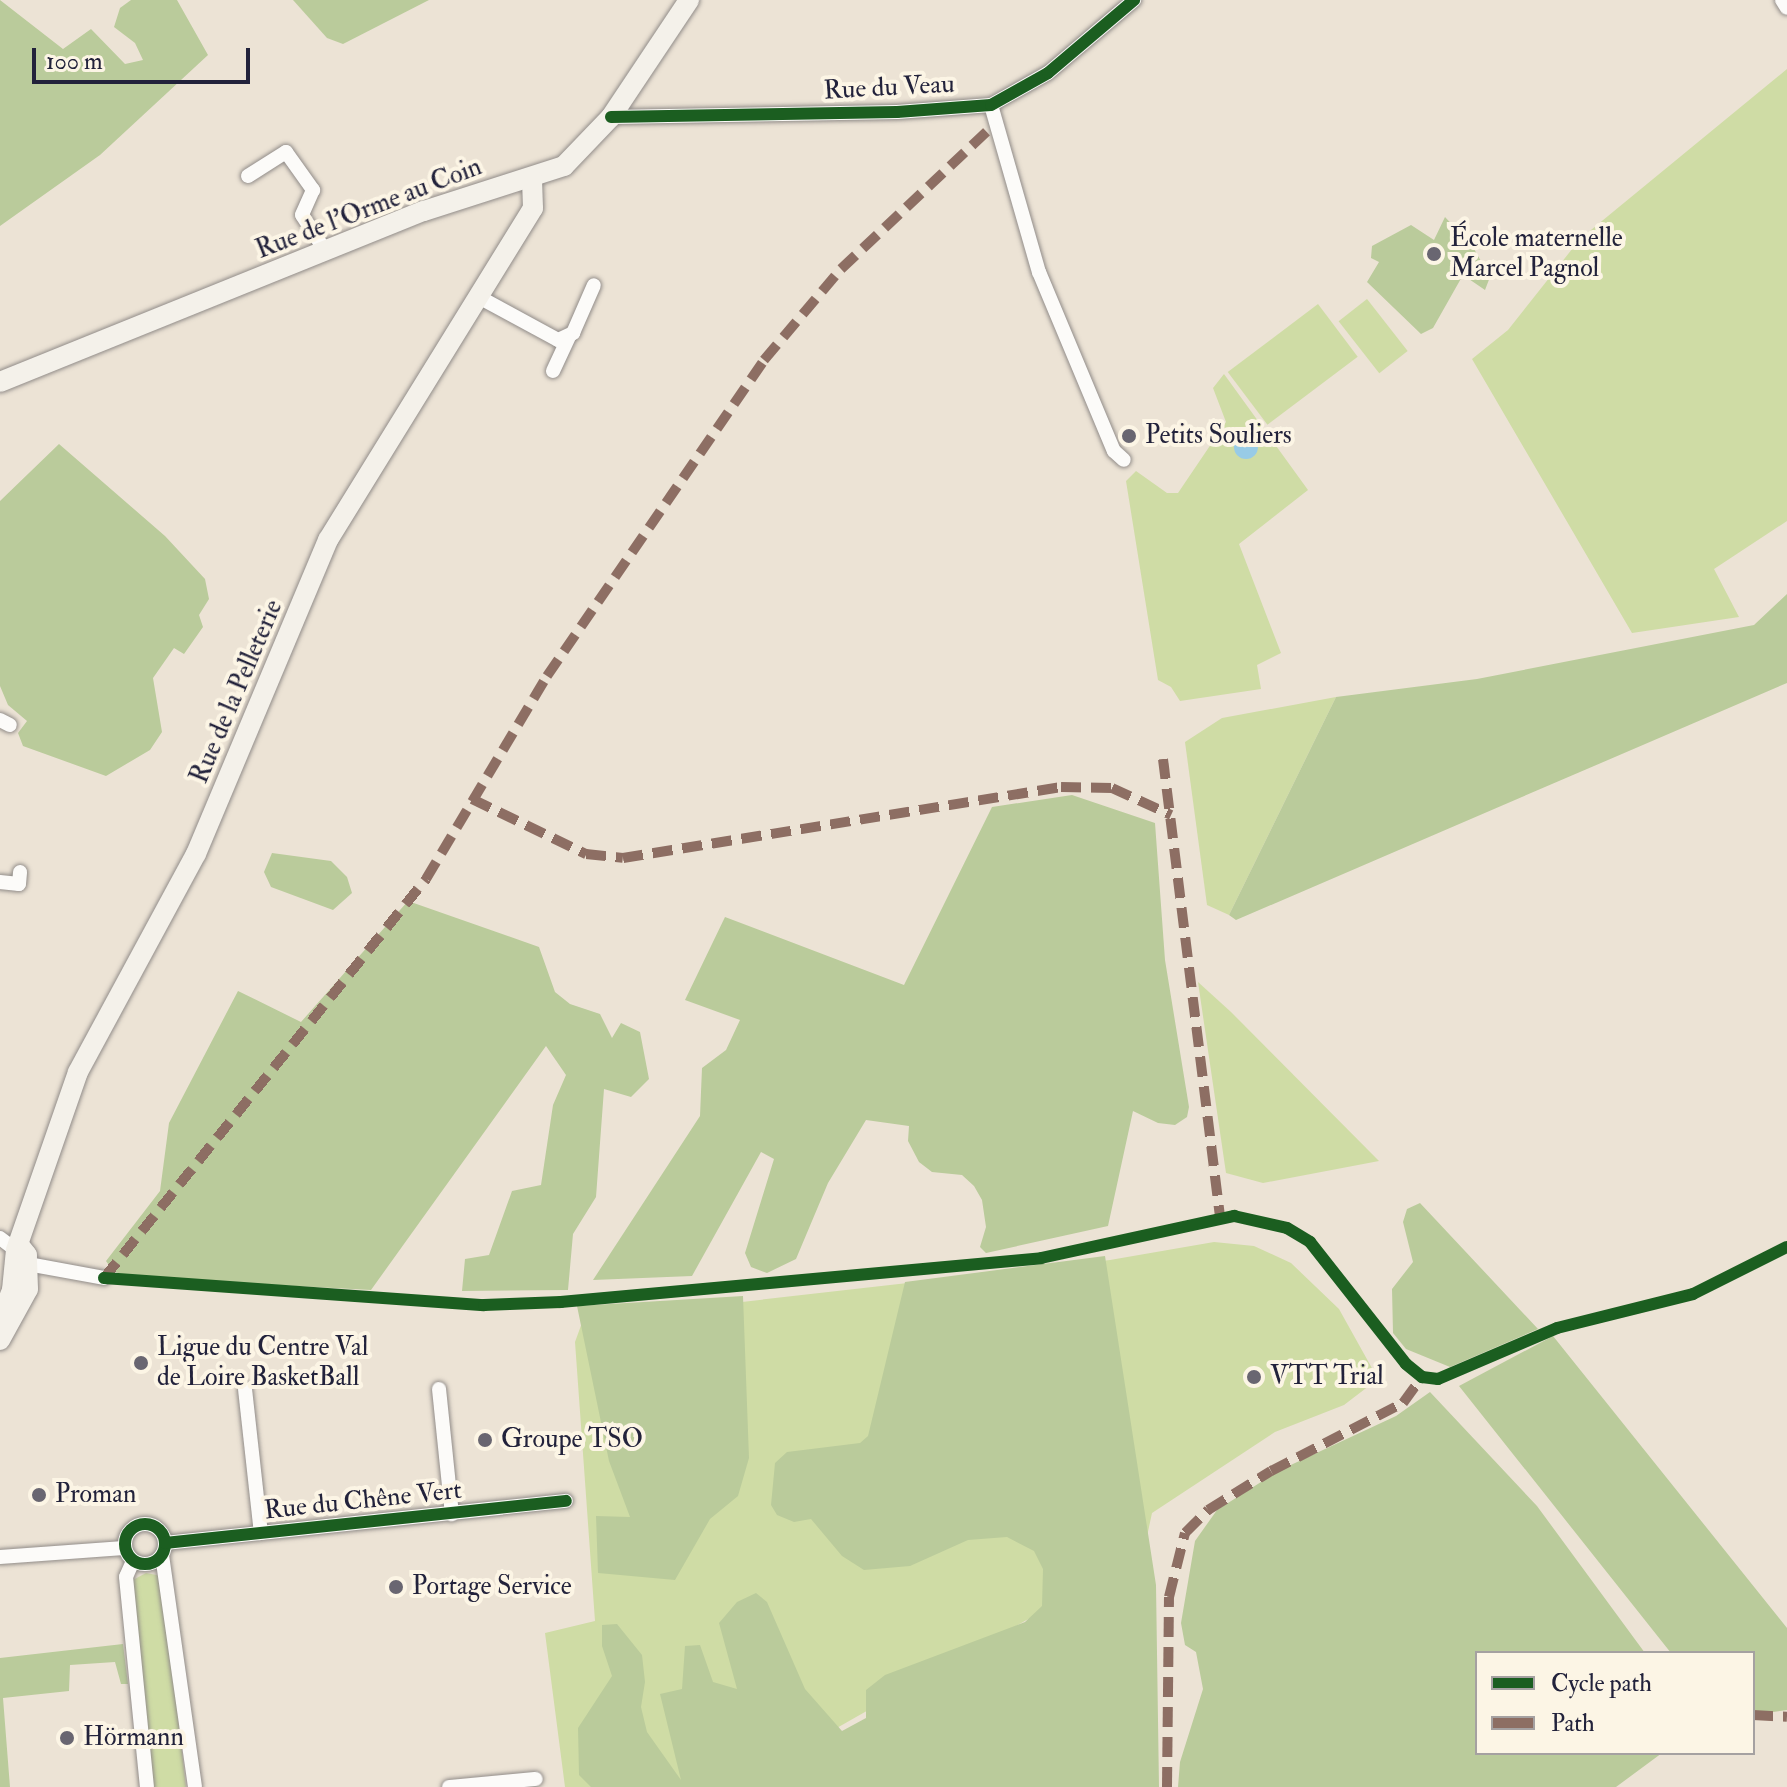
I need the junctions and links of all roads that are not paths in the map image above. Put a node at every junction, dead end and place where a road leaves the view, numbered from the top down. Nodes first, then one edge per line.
1 (689, 0) edge
2 (1782, 0) edge
3 (1127, 2) edge
4 (1787, 8) edge
5 (991, 105) junction
6 (611, 117) junction
7 (248, 176) dead end
8 (532, 178) junction
9 (326, 252) junction
10 (594, 285) dead end
11 (477, 296) junction
12 (569, 337) junction
13 (553, 371) dead end
14 (0, 382) edge
15 (1124, 460) dead end
16 (20, 872) dead end
17 (0, 882) edge
18 (15, 1249) edge
19 (104, 1278) dead end
20 (0, 1320) edge
21 (0, 1340) edge
22 (245, 1389) dead end
23 (439, 1389) dead end
24 (566, 1501) dead end
25 (452, 1514) junction
26 (261, 1533) junction
27 (124, 1548) junction
28 (164, 1549) junction
29 (3, 1560) edge
30 (133, 1561) junction
31 (536, 1779) dead end
32 (147, 1787) edge
33 (195, 1787) edge
34 (449, 1787) edge

1 - 6 main road, Rue de l'Orme au Coin
2 - 4 street
3 - 5 street, Rue du Veau
5 - 6 street, Rue du Veau
5 - 15 street
6 - 8 main road, Rue de l'Orme au Coin
7 - 9 street
8 - 9 main road, Rue de l'Orme au Coin
8 - 11 main road, Rue de la Pelleterie
9 - 14 main road, Rue de l'Orme au Coin
10 - 12 street
11 - 12 street
11 - 18 main road, Rue de la Pelleterie
12 - 13 street
16 - 17 street
18 - 19 street
18 - 20 main road, Rue de la Pelleterie
18 - 21 main road, Rue de la Pelleterie
22 - 26 street
23 - 25 street
24 - 25 street, Rue du Chêne Vert
25 - 26 street, Rue du Chêne Vert
26 - 28 street, Rue du Chêne Vert
27 - 28 street
27 - 29 street
27 - 30 street
28 - 30 street
28 - 33 street
30 - 32 street
31 - 34 street

